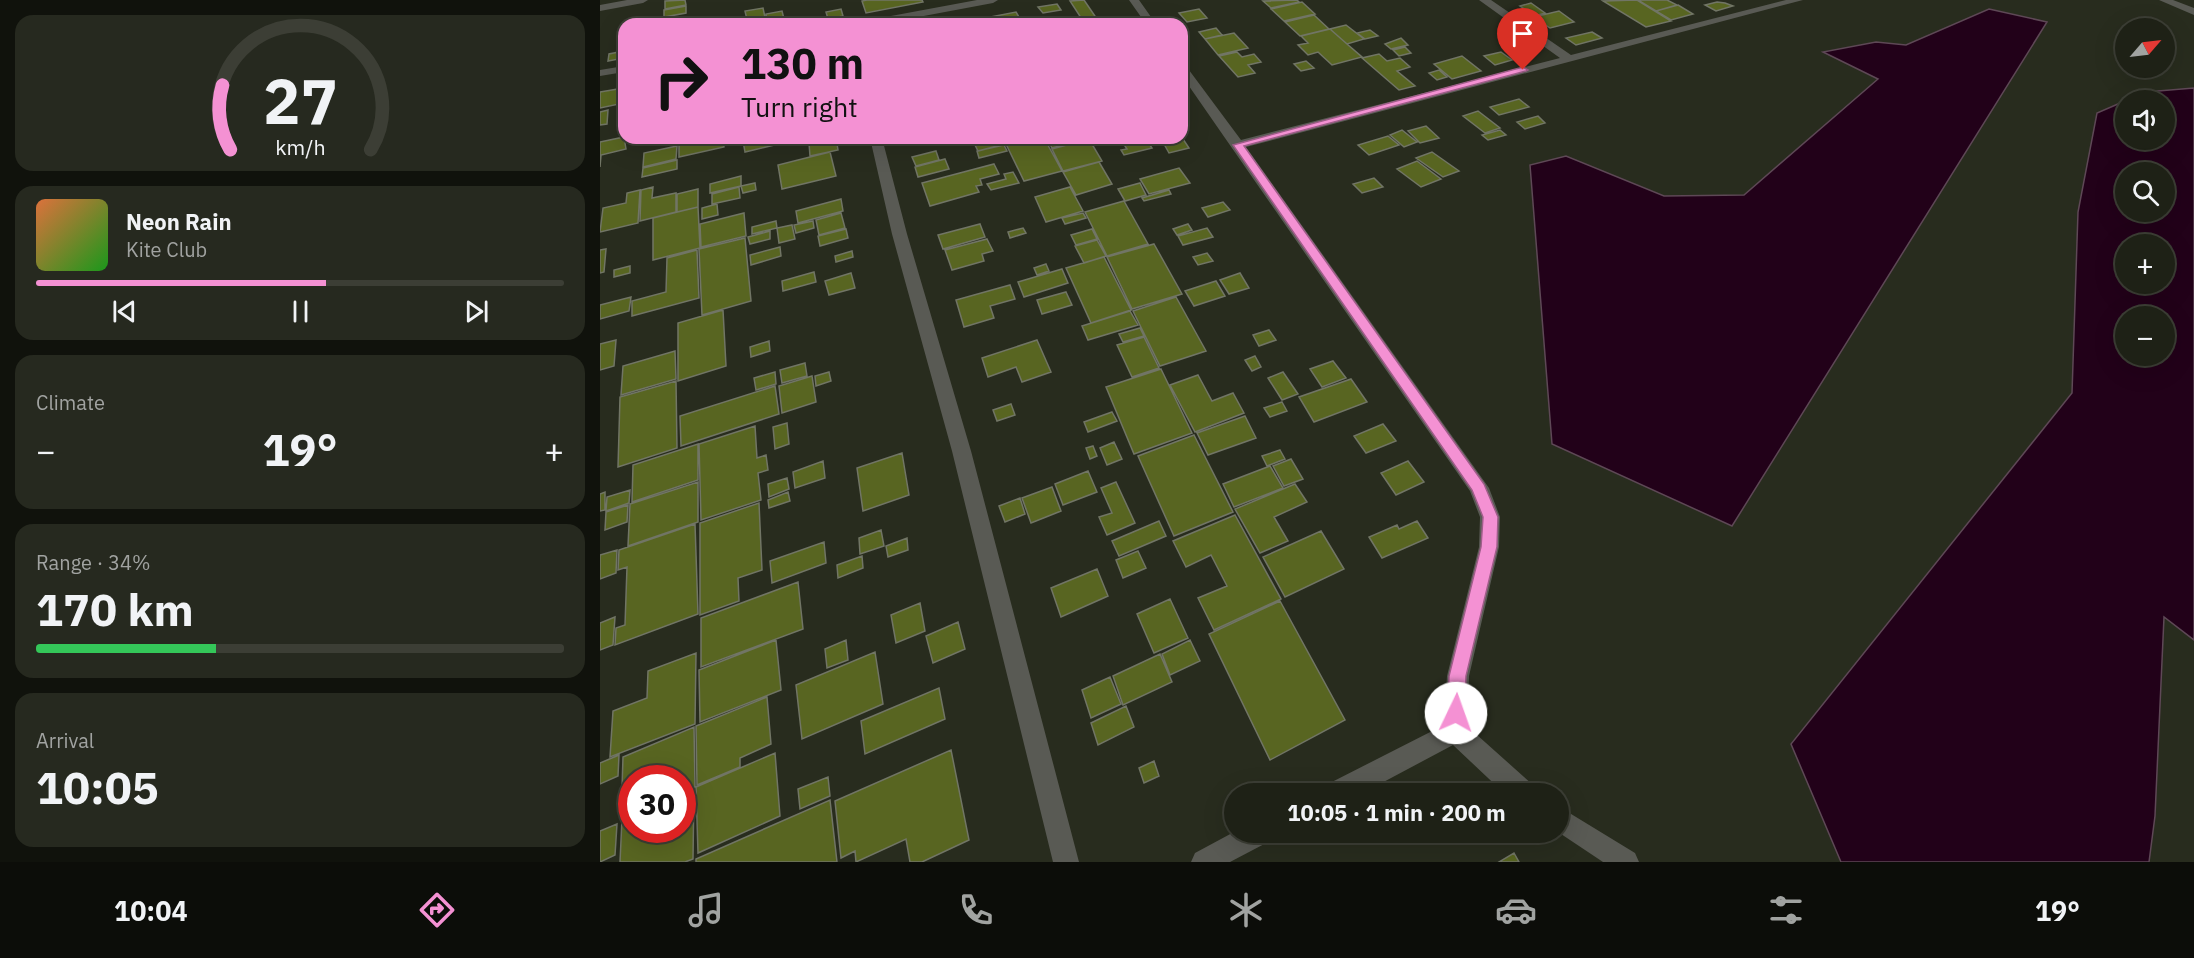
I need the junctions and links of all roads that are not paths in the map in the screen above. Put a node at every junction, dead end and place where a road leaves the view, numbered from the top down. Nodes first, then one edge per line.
1 (643, 0) edge
2 (993, 0) edge
3 (1134, 0) edge
4 (1484, 0) edge
5 (1797, 0) edge
6 (2164, 0) edge
7 (600, 8) edge
8 (2194, 12) edge
9 (896, 18) edge
10 (1146, 18) edge
11 (1567, 58) junction
12 (618, 70) edge
13 (600, 73) edge
14 (1188, 76) edge
15 (877, 144) edge
16 (1238, 145) junction
17 (1455, 731) junction
18 (1356, 783) edge
19 (1512, 783) edge
20 (1569, 825) edge
21 (1240, 843) edge
22 (1066, 862) edge
23 (1204, 862) edge
24 (1626, 862) edge

1 - 7 street
2 - 9 street
3 - 10 street
4 - 11 street
5 - 11 street
6 - 8 street
11 - 16 street
12 - 13 street
14 - 16 street
15 - 22 street
16 - 17 street
17 - 18 street
17 - 19 street
20 - 24 street
21 - 23 street

